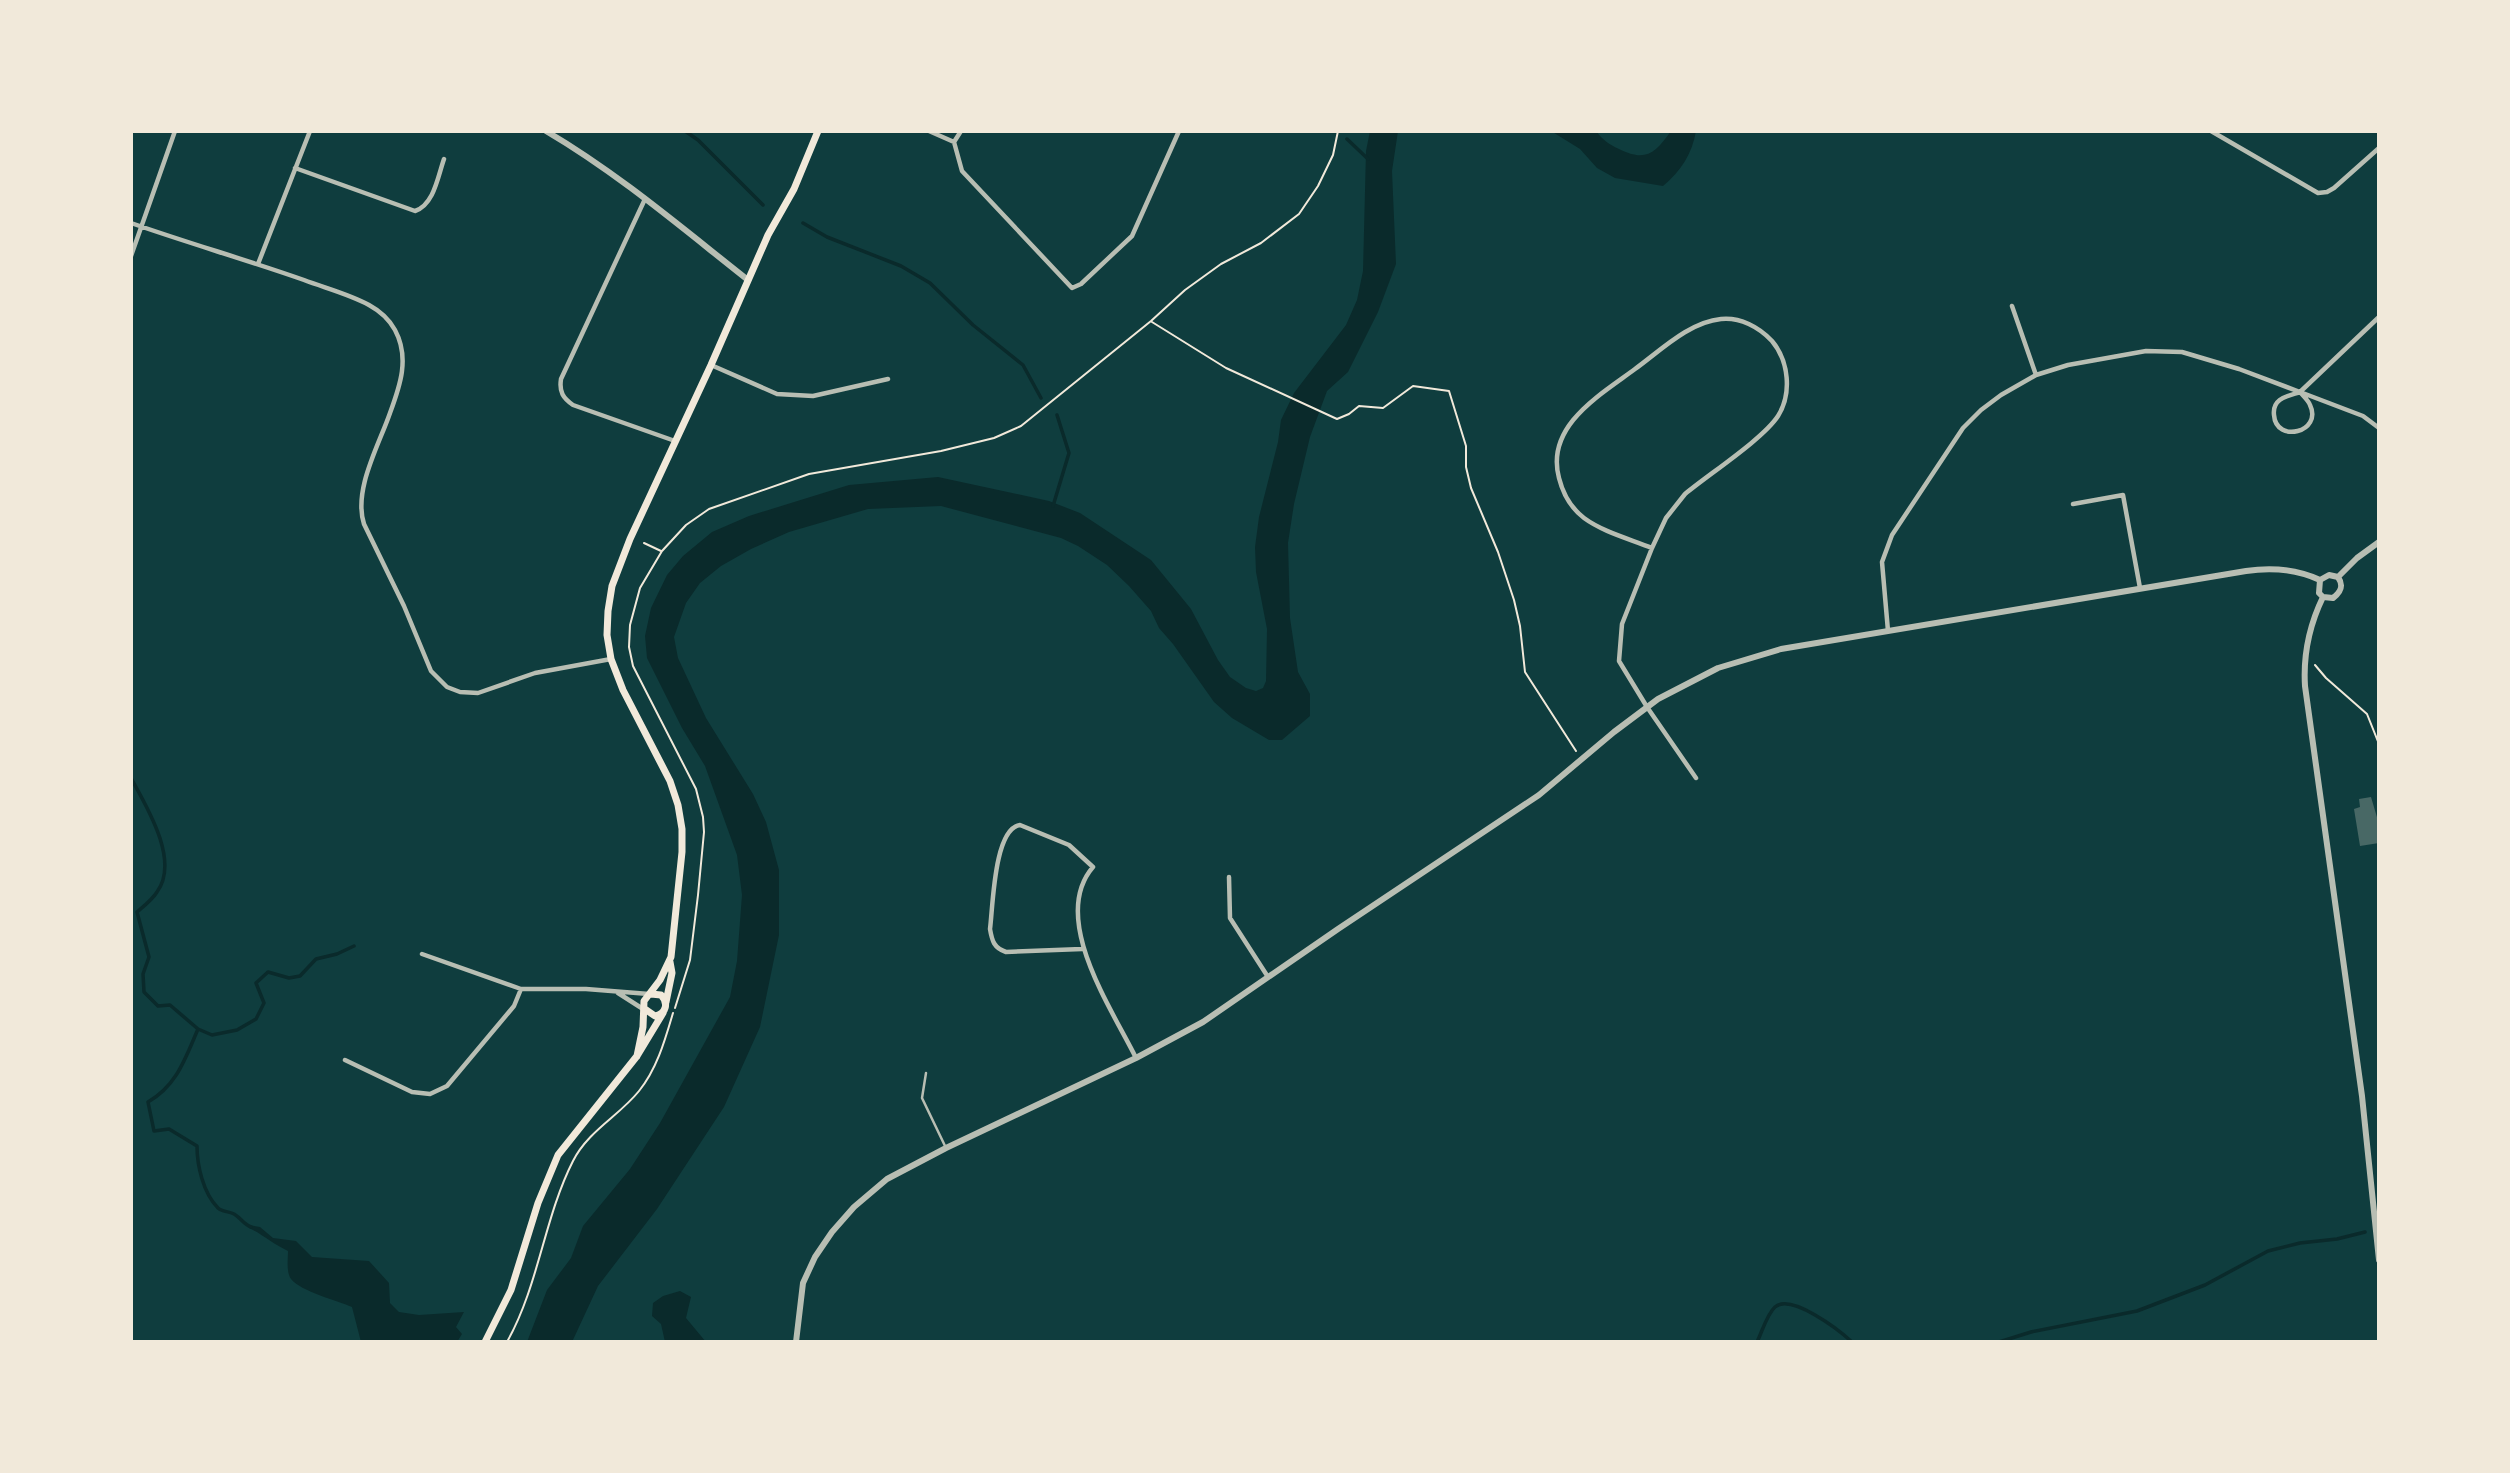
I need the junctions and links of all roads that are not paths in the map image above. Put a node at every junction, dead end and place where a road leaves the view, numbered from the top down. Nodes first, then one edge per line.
1 (176, 131) edge
2 (310, 131) edge
3 (546, 131) edge
4 (818, 131) edge
5 (929, 131) edge
6 (961, 131) edge
7 (1179, 131) edge
8 (2211, 131) edge
9 (954, 142) junction
10 (2379, 148) edge
11 (444, 159) dead end
12 (295, 168) junction
13 (646, 197) junction
14 (131, 223) edge
15 (142, 227) junction
16 (131, 256) edge
17 (258, 264) junction
18 (748, 280) junction
19 (2012, 306) dead end
20 (2379, 317) edge
21 (711, 365) junction
22 (2036, 375) junction
23 (888, 379) dead end
24 (2300, 392) junction
25 (2379, 428) edge
26 (675, 441) junction
27 (2073, 504) dead end
28 (2379, 542) edge
29 (1652, 548) junction
30 (2338, 577) junction
31 (2320, 580) junction
32 (2140, 588) junction
33 (2323, 597) junction
34 (1888, 631) junction
35 (611, 659) junction
36 (1647, 707) junction
37 (1696, 778) dead end
38 (1093, 867) junction
39 (1100, 867) dead end
40 (1228, 877) dead end
41 (1082, 949) junction
42 (422, 954) dead end
43 (670, 961) junction
44 (1269, 978) junction
45 (520, 989) junction
46 (617, 993) junction
47 (651, 994) junction
48 (666, 1003) junction
49 (645, 1009) junction
50 (663, 1013) junction
51 (638, 1056) junction
52 (1136, 1058) junction
53 (345, 1060) dead end
54 (926, 1073) dead end
55 (946, 1148) junction
56 (2379, 1260) edge
57 (485, 1342) edge
58 (796, 1342) edge

1 - 15 street
2 - 12 street
3 - 13 street
4 - 18 main road
5 - 9 street
6 - 9 street
7 - 9 street
8 - 10 street
11 - 12 street
12 - 17 street
13 - 18 street
13 - 26 street
14 - 15 street
15 - 16 street
15 - 17 street
17 - 35 street
18 - 21 main road
19 - 22 street
20 - 24 street
21 - 23 street
21 - 26 main road
22 - 24 street
22 - 34 street
24 - 24 street
24 - 25 street
26 - 35 main road
27 - 32 street
28 - 30 street
29 - 29 street
29 - 36 street
30 - 31 street
30 - 33 street
31 - 32 street
31 - 33 street
32 - 34 street
33 - 56 street
34 - 36 street
35 - 43 main road
36 - 37 street
36 - 44 street
38 - 39 street
38 - 41 street
38 - 41 street
40 - 44 street
41 - 52 street
42 - 45 street
43 - 47 main road
43 - 48 main road
44 - 52 street
45 - 46 street
45 - 53 street
46 - 47 street
46 - 49 street
47 - 48 main road
47 - 49 main road
48 - 50 main road
49 - 50 main road
49 - 51 main road
50 - 51 main road
51 - 57 main road
52 - 55 street
54 - 55 lane
55 - 58 street

